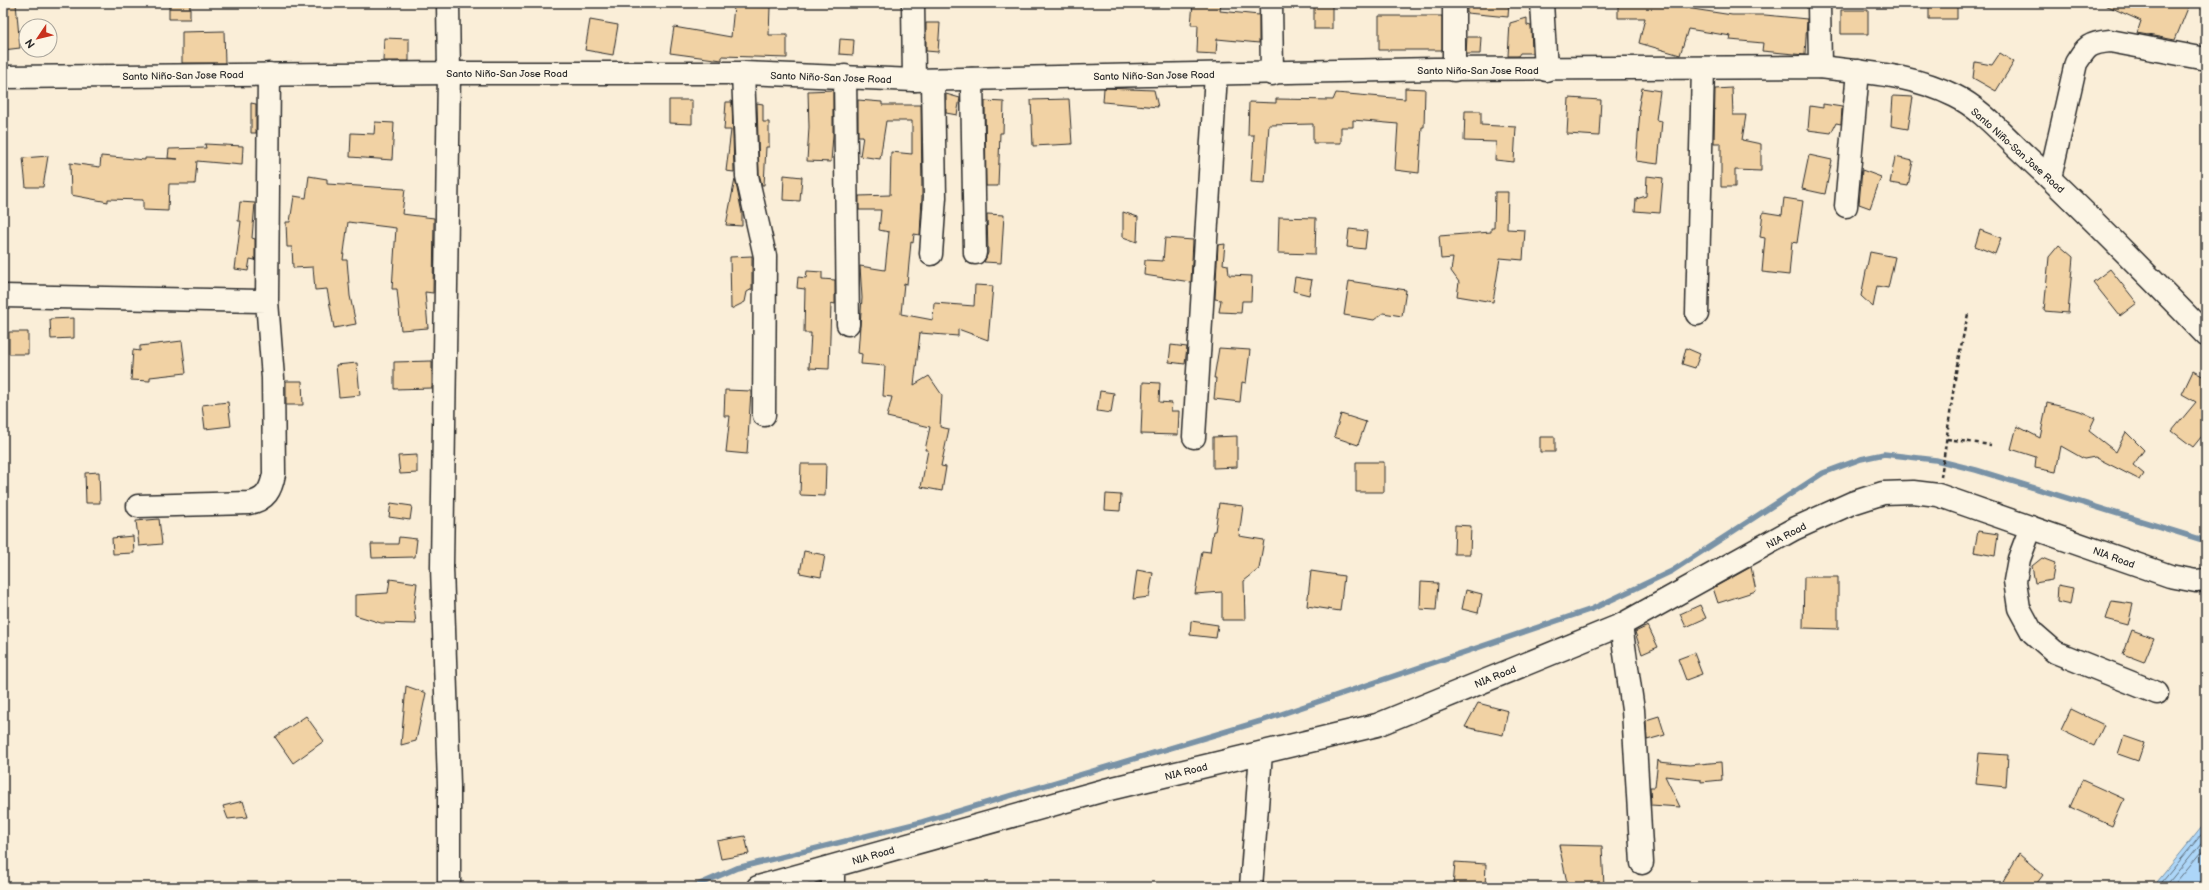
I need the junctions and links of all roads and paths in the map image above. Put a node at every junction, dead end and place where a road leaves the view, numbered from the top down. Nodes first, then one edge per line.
1 (448, 3) edge
2 (913, 3) edge
3 (1271, 3) edge
4 (1454, 3) edge
5 (1542, 3) edge
6 (1819, 3) edge
7 (2206, 59) edge
8 (1820, 67) junction
9 (1703, 68) junction
10 (1454, 70) junction
11 (1546, 70) junction
12 (1858, 71) junction
13 (449, 72) junction
14 (744, 73) junction
15 (269, 74) junction
16 (1216, 74) junction
17 (1272, 74) junction
18 (845, 76) junction
19 (3, 77) edge
20 (972, 79) junction
21 (923, 80) junction
22 (2050, 178) junction
23 (1846, 206) dead end
24 (975, 253) dead end
25 (931, 254) dead end
26 (3, 296) edge
27 (267, 301) junction
28 (1697, 314) dead end
29 (1968, 314) dead end
30 (848, 324) dead end
31 (2206, 335) edge
32 (764, 415) dead end
33 (1194, 436) dead end
34 (1947, 439) junction
35 (1991, 445) dead end
36 (1942, 468) dead end
37 (138, 506) dead end
38 (2031, 527) junction
39 (2206, 580) edge
40 (1621, 624) junction
41 (2157, 693) dead end
42 (1261, 753) junction
43 (1642, 863) dead end
44 (833, 877) edge
45 (449, 887) edge
46 (758, 887) edge
47 (1251, 887) edge

1 - 13 street
2 - 21 street
3 - 17 street
4 - 10 street
5 - 11 street
6 - 8 street
7 - 22 street
8 - 9 street, Santo Niño-San Jose Road
8 - 12 street, Santo Niño-San Jose Road
9 - 11 street, Santo Niño-San Jose Road
9 - 28 street
10 - 11 street, Santo Niño-San Jose Road
10 - 17 street, Santo Niño-San Jose Road
12 - 22 street, Santo Niño-San Jose Road
12 - 23 street
13 - 14 street, Santo Niño-San Jose Road
13 - 15 street, Santo Niño-San Jose Road
13 - 45 street
14 - 18 street, Santo Niño-San Jose Road
14 - 32 street
15 - 19 street, Santo Niño-San Jose Road
15 - 27 street
16 - 17 street, Santo Niño-San Jose Road
16 - 20 street, Santo Niño-San Jose Road
16 - 33 street
18 - 21 street, Santo Niño-San Jose Road
18 - 30 street
20 - 21 street, Santo Niño-San Jose Road
20 - 24 street
21 - 25 street
22 - 31 street, Santo Niño-San Jose Road
26 - 27 street
27 - 37 street
29 - 34 path
34 - 35 path
34 - 36 path
38 - 39 street, NIA Road
38 - 40 street, NIA Road
38 - 41 street
40 - 42 street, NIA Road
40 - 43 street
42 - 44 street, NIA Road
42 - 47 street
44 - 46 street, NIA Road

